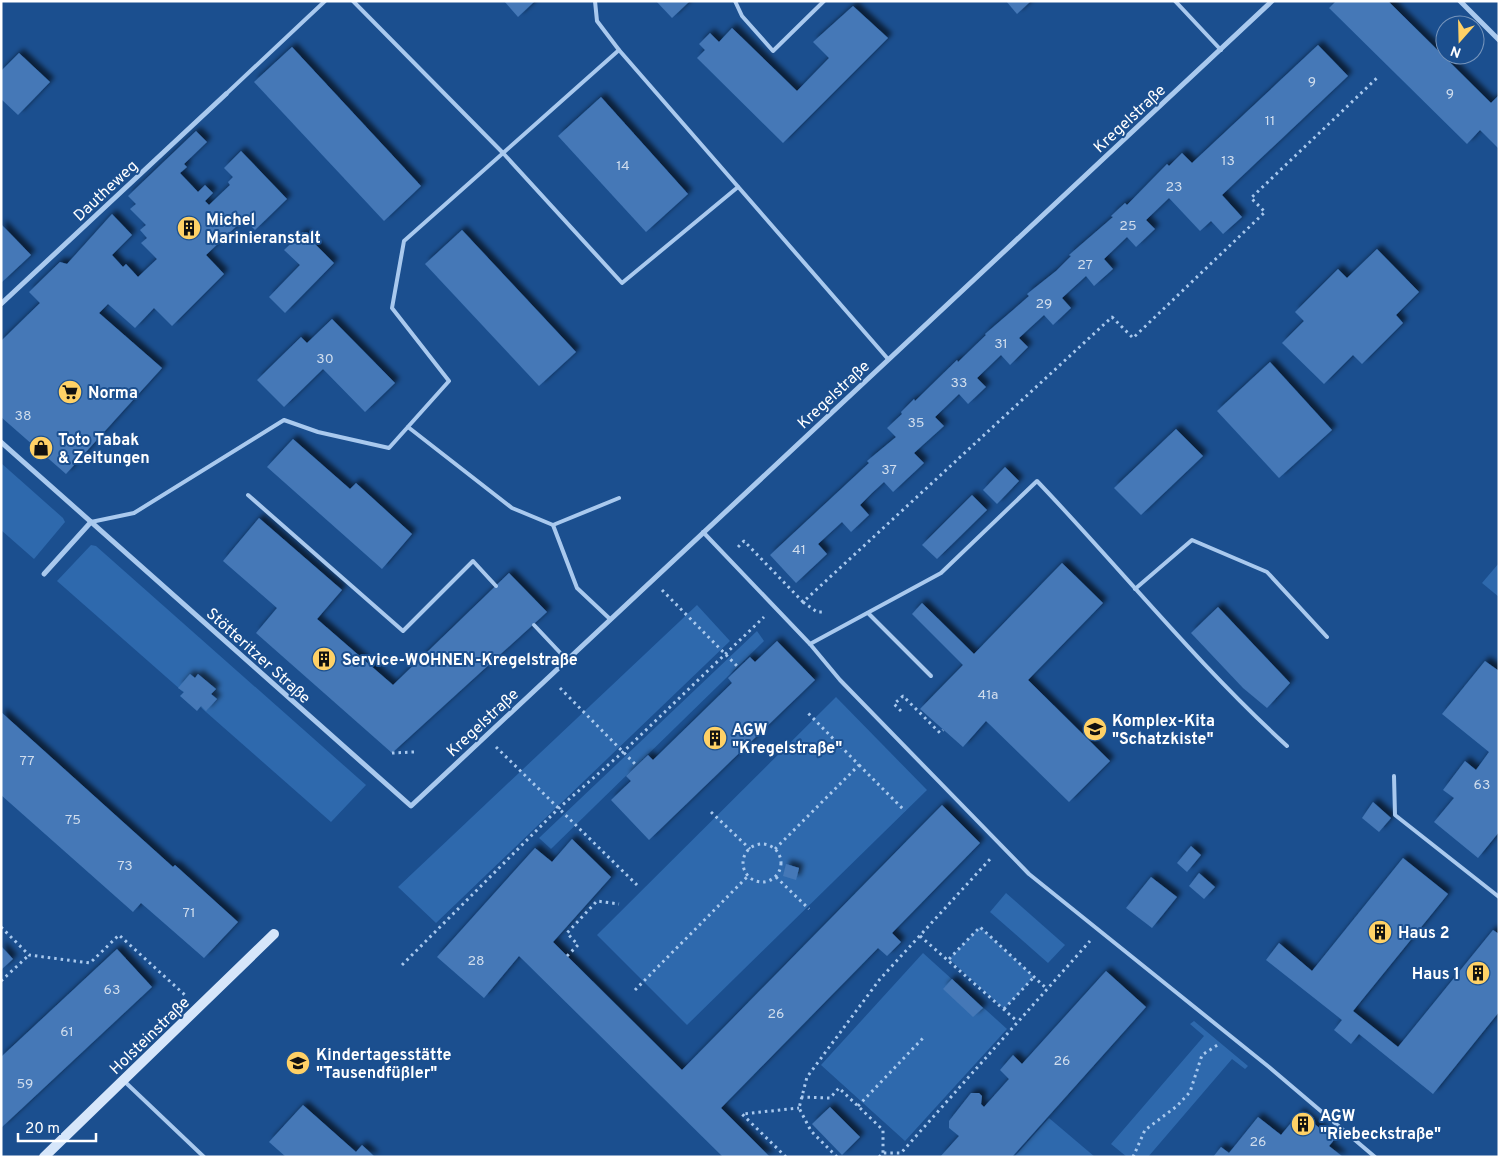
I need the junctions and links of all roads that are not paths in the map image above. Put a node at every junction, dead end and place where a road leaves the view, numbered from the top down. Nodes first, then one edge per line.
1 (325, 1) edge
2 (352, 1) edge
3 (595, 1) edge
4 (735, 1) edge
5 (824, 1) edge
6 (1175, 1) edge
7 (1272, 1) edge
8 (1460, 1) edge
9 (1499, 40) edge
10 (619, 50) junction
11 (1221, 50) junction
12 (226, 94) joint
13 (503, 153) junction
14 (738, 187) junction
15 (1, 304) edge
16 (888, 359) junction
17 (408, 427) junction
18 (1, 442) edge
19 (248, 495) dead end
20 (619, 498) dead end
21 (91, 522) junction
22 (554, 525) junction
23 (703, 532) junction
24 (44, 574) dead end
25 (496, 586) dead end
26 (1134, 589) junction
27 (868, 613) junction
28 (610, 619) junction
29 (534, 625) dead end
30 (1327, 637) dead end
31 (810, 644) junction
32 (567, 660) junction
33 (931, 676) dead end
34 (1287, 746) dead end
35 (1394, 776) dead end
36 (411, 806) joint
37 (1499, 897) edge
38 (274, 934) dead end
39 (123, 1081) junction
40 (44, 1157) edge
41 (204, 1157) edge
42 (1374, 1157) edge

1 - 12 lane
2 - 13 lane
3 - 10 lane
4 - 5 lane
6 - 11 lane
7 - 11 street, Kregelstraße
8 - 9 street
10 - 13 lane
10 - 14 lane
11 - 16 street, Kregelstraße
12 - 15 street, Dautheweg
13 - 14 lane
13 - 17 lane
14 - 16 lane
16 - 23 street, Kregelstraße
17 - 21 lane
17 - 22 lane
18 - 21 street, Stötteritzer Straße
19 - 25 lane
20 - 22 lane
21 - 24 street
21 - 36 street, Stötteritzer Straße
22 - 28 lane
23 - 28 street, Kregelstraße
23 - 31 lane
26 - 27 lane
26 - 30 lane
26 - 34 lane
27 - 31 lane
27 - 33 lane
28 - 32 street, Kregelstraße
29 - 32 lane
31 - 42 lane
32 - 36 street, Kregelstraße
35 - 37 lane
38 - 39 street, Holsteinstraße
39 - 40 street, Holsteinstraße
39 - 41 lane

